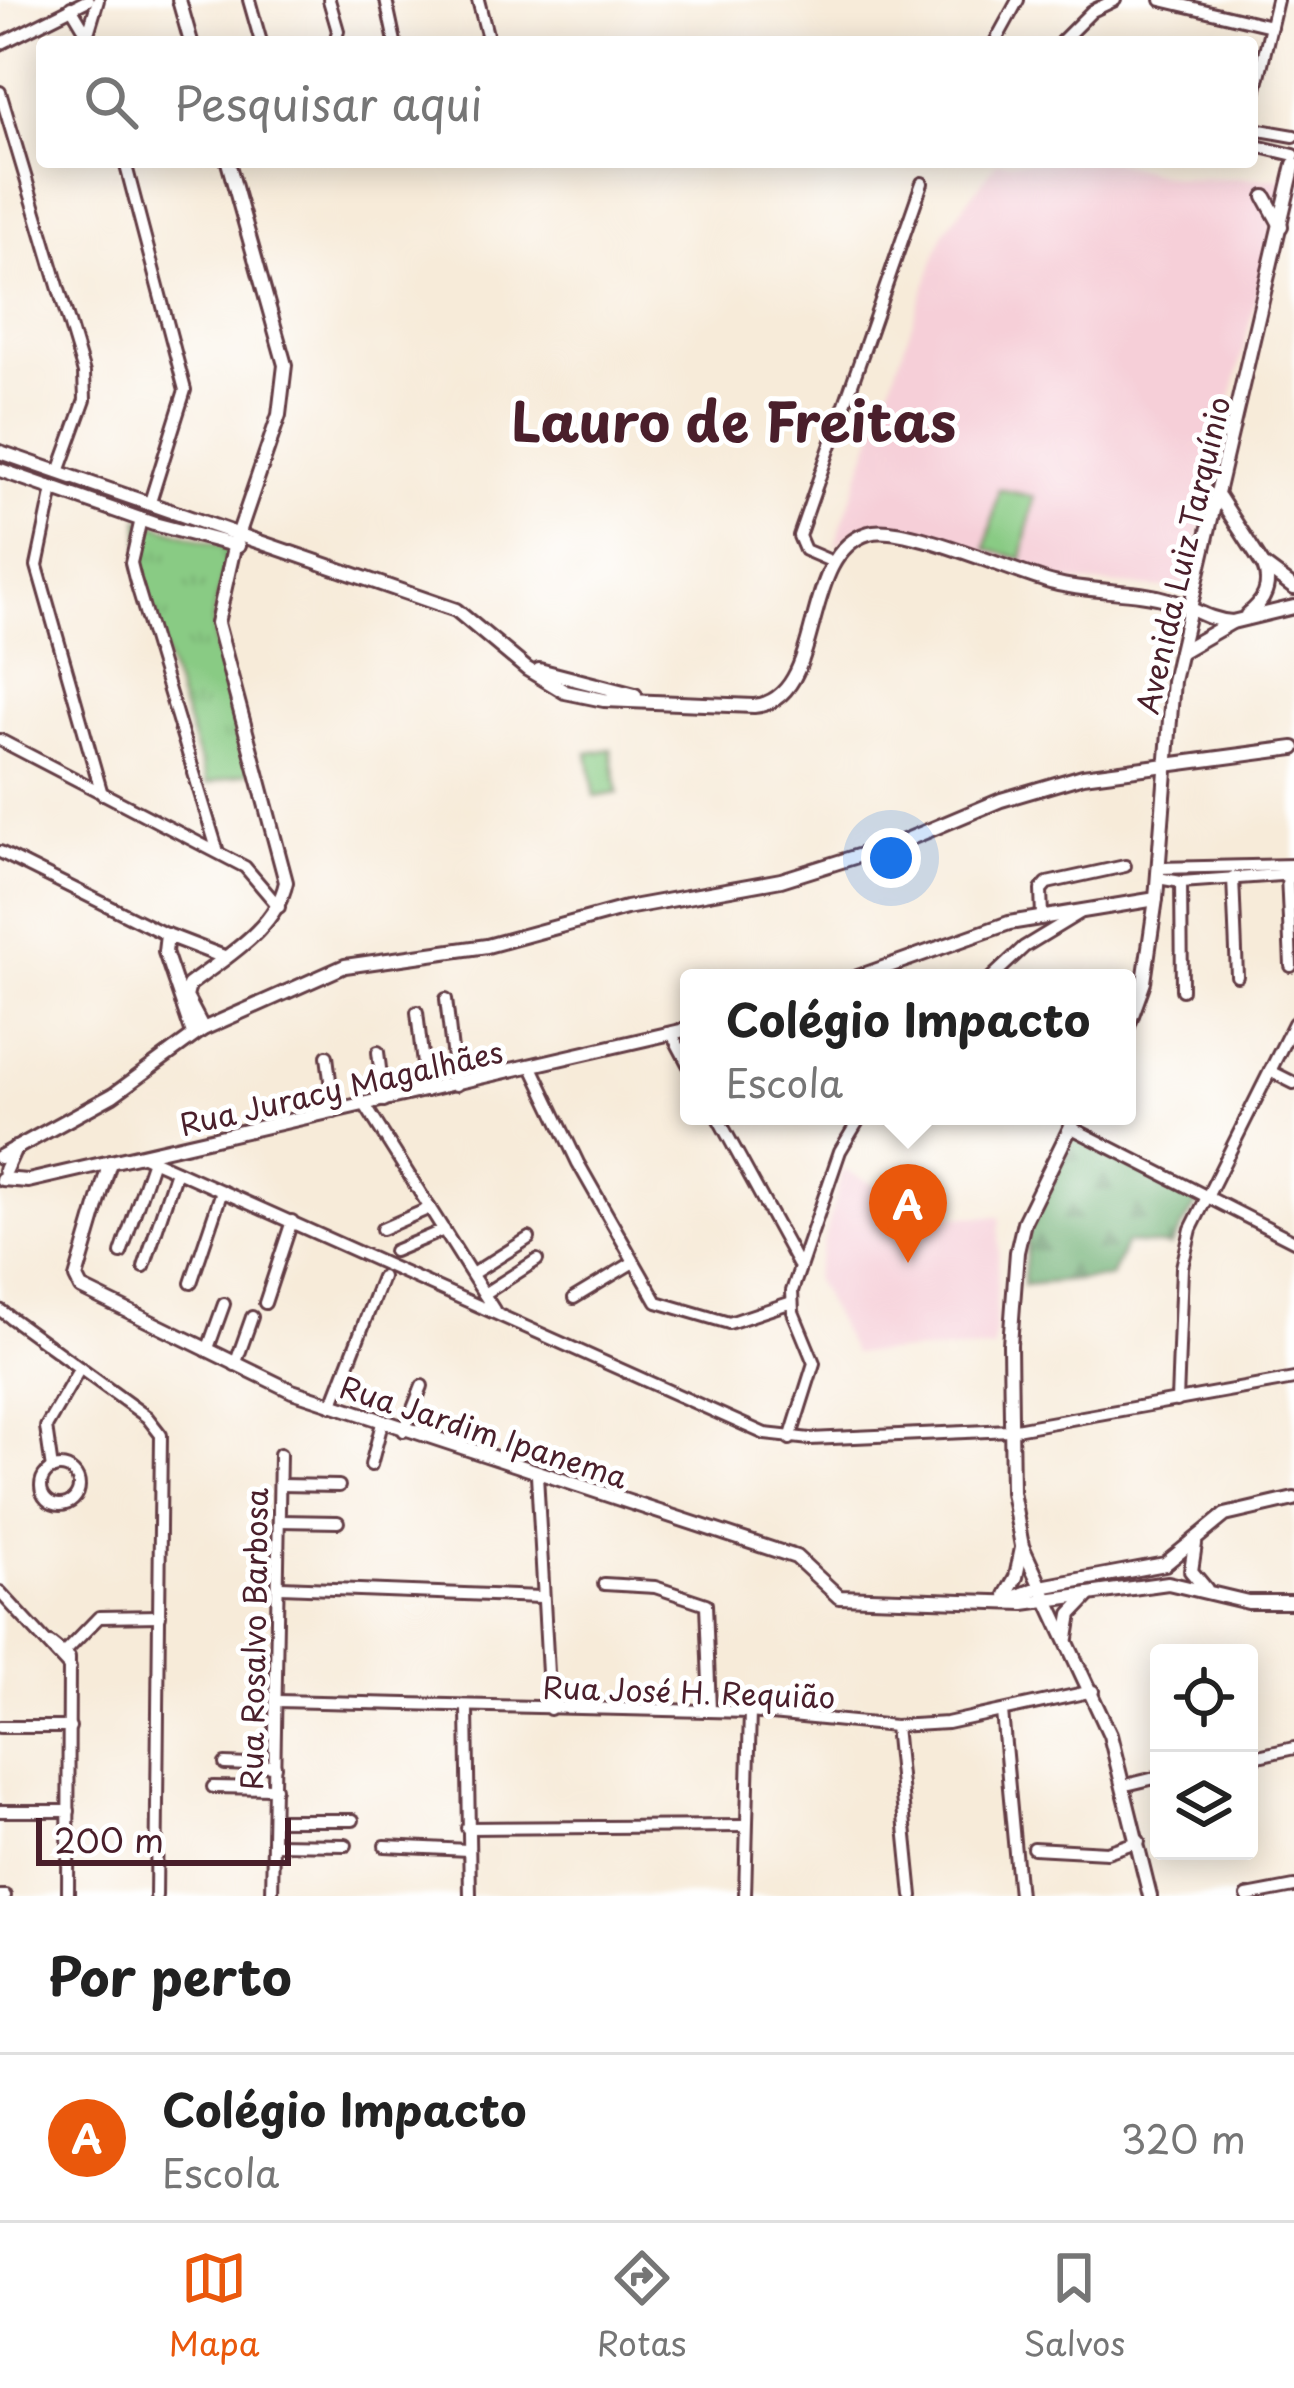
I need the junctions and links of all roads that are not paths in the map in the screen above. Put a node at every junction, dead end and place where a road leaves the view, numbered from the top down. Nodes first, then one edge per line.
1 (88, 0) edge
2 (98, 0) edge
3 (179, 0) edge
4 (249, 0) edge
5 (329, 0) edge
6 (386, 0) edge
7 (478, 0) edge
8 (1018, 0) edge
9 (1115, 0) edge
10 (1162, 0) edge
11 (1277, 0) edge
12 (70, 7) junction
13 (1271, 26) junction
14 (91, 36) edge
15 (189, 36) edge
16 (258, 36) edge
17 (337, 36) edge
18 (394, 36) edge
19 (487, 36) edge
20 (998, 36) edge
21 (1067, 36) edge
22 (0, 44) edge
23 (1258, 70) edge
24 (0, 92) edge
25 (1258, 129) edge
26 (1294, 136) edge
27 (1258, 146) edge
28 (1294, 160) edge
29 (127, 168) edge
30 (230, 168) edge
31 (922, 183) dead end
32 (1265, 196) dead end
33 (1280, 226) junction
34 (0, 452) edge
35 (16, 458) junction
36 (5, 471) edge
37 (59, 472) junction
38 (52, 489) junction
39 (105, 490) junction
40 (1219, 496) junction
41 (150, 502) junction
42 (100, 506) junction
43 (141, 519) junction
44 (1209, 534) junction
45 (245, 535) junction
46 (1239, 535) junction
47 (234, 548) junction
48 (833, 562) junction
49 (1263, 566) junction
50 (1294, 588) edge
51 (1194, 592) junction
52 (1172, 601) junction
53 (1294, 607) edge
54 (1190, 611) junction
55 (1246, 616) junction
56 (1204, 617) junction
57 (1232, 622) junction
58 (1180, 652) junction
59 (0, 740) edge
60 (1294, 748) edge
61 (1164, 764) junction
62 (102, 794) junction
63 (0, 852) edge
64 (218, 852) junction
65 (1125, 866) dead end
66 (1199, 867) junction
67 (1292, 871) edge
68 (1158, 873) junction
69 (1233, 873) junction
70 (1197, 881) junction
71 (1181, 882) junction
72 (1156, 899) junction
73 (279, 907) junction
74 (1080, 913) junction
75 (1042, 916) junction
76 (167, 935) junction
77 (224, 957) junction
78 (1292, 966) edge
79 (882, 969) edge
80 (1001, 969) edge
81 (1237, 976) dead end
82 (1182, 990) dead end
83 (446, 999) dead end
84 (1136, 1004) edge
85 (417, 1012) dead end
86 (1294, 1023) edge
87 (198, 1031) junction
88 (680, 1032) edge
89 (672, 1034) junction
90 (680, 1049) edge
91 (378, 1052) dead end
92 (327, 1056) dead end
93 (533, 1069) junction
94 (1270, 1071) junction
95 (1294, 1083) edge
96 (456, 1085) junction
97 (426, 1091) junction
98 (384, 1101) junction
99 (364, 1105) junction
100 (334, 1112) junction
101 (722, 1125) edge
102 (856, 1125) edge
103 (1071, 1125) edge
104 (1080, 1125) edge
105 (148, 1158) junction
106 (110, 1162) junction
107 (1, 1170) edge
108 (176, 1171) junction
109 (222, 1190) junction
110 (1205, 1196) junction
111 (430, 1208) junction
112 (292, 1221) junction
113 (382, 1229) dead end
114 (444, 1230) junction
115 (529, 1238) dead end
116 (1294, 1241) edge
117 (394, 1251) dead end
118 (121, 1253) dead end
119 (537, 1260) dead end
120 (632, 1263) junction
121 (798, 1264) junction
122 (144, 1267) dead end
123 (472, 1274) junction
124 (382, 1277) dead end
125 (191, 1283) dead end
126 (484, 1294) junction
127 (574, 1298) dead end
128 (792, 1302) junction
129 (265, 1303) dead end
130 (224, 1304) dead end
131 (496, 1313) junction
132 (252, 1317) dead end
133 (3, 1318) edge
134 (207, 1351) junction
135 (235, 1365) junction
136 (80, 1368) junction
137 (1294, 1379) edge
138 (422, 1386) dead end
139 (1178, 1401) junction
140 (336, 1407) junction
141 (382, 1423) junction
142 (1010, 1430) junction
143 (404, 1431) junction
144 (790, 1439) junction
145 (280, 1454) dead end
146 (371, 1465) dead end
147 (52, 1469) dead end
148 (537, 1475) junction
149 (280, 1485) junction
150 (339, 1486) dead end
151 (1294, 1499) edge
152 (280, 1521) junction
153 (338, 1522) dead end
154 (1195, 1543) junction
155 (1022, 1546) junction
156 (1029, 1562) junction
157 (1156, 1566) junction
158 (1070, 1581) junction
159 (604, 1584) dead end
160 (1150, 1584) junction
161 (280, 1586) junction
162 (1207, 1590) junction
163 (0, 1592) edge
164 (1044, 1593) junction
165 (1090, 1594) junction
166 (541, 1597) junction
167 (1002, 1601) junction
168 (1294, 1602) edge
169 (160, 1616) junction
170 (1067, 1639) junction
171 (50, 1642) junction
172 (66, 1651) junction
173 (70, 1668) junction
174 (1093, 1691) junction
175 (278, 1701) junction
176 (467, 1708) junction
177 (550, 1709) junction
178 (710, 1711) junction
179 (750, 1712) junction
180 (1002, 1712) junction
181 (70, 1726) junction
182 (895, 1726) junction
183 (0, 1727) edge
184 (1294, 1748) edge
185 (1258, 1756) edge
186 (225, 1764) dead end
187 (275, 1766) junction
188 (1150, 1779) edge
189 (1126, 1785) junction
190 (213, 1787) dead end
191 (275, 1788) junction
192 (0, 1811) edge
193 (69, 1811) junction
194 (274, 1820) junction
195 (353, 1820) dead end
196 (745, 1826) junction
197 (467, 1828) junction
198 (1139, 1841) junction
199 (274, 1844) junction
200 (346, 1846) dead end
201 (385, 1846) dead end
202 (1033, 1848) dead end
203 (468, 1850) junction
204 (1294, 1887) edge
205 (68, 1896) edge
206 (156, 1896) edge
207 (272, 1896) edge
208 (470, 1896) edge
209 (745, 1896) edge
210 (912, 1896) edge
211 (1019, 1896) edge
212 (1150, 1896) edge
213 (1247, 1896) edge

1 - 12 street
2 - 14 street
3 - 15 street
4 - 16 street
5 - 17 street
6 - 18 street
7 - 19 street
8 - 20 street
9 - 21 street
10 - 13 street
11 - 13 street
12 - 14 street
12 - 22 street
13 - 23 street
24 - 37 street
25 - 26 street
27 - 28 street
28 - 33 street, Avenida Luiz Tarquínio
29 - 41 street
30 - 45 street
31 - 48 street
32 - 33 street
33 - 40 street, Avenida Luiz Tarquínio
34 - 35 street
35 - 36 street
35 - 37 street
36 - 38 street
37 - 39 street
38 - 42 street
38 - 62 street
39 - 41 street
39 - 42 street
40 - 44 street, Avenida Luiz Tarquínio
40 - 46 street
41 - 45 street
42 - 43 street
43 - 47 street
43 - 64 street
44 - 46 street
44 - 51 street, Avenida Luiz Tarquínio
45 - 47 street
45 - 48 street
46 - 49 street
47 - 73 street
48 - 52 street
49 - 50 street
49 - 55 street
51 - 52 street
51 - 54 street, Avenida Luiz Tarquínio
51 - 56 street
52 - 54 street
53 - 55 street
54 - 56 street
54 - 58 street, Avenida Luiz Tarquínio
55 - 57 street
56 - 57 street
57 - 58 street
58 - 61 street, Avenida Luiz Tarquínio
59 - 62 street
60 - 61 street
61 - 68 street, Avenida Luiz Tarquínio
61 - 87 street
62 - 64 street
63 - 76 street
64 - 73 street
65 - 75 street
66 - 68 street
66 - 69 street
66 - 70 street
67 - 69 street
67 - 78 street
68 - 71 street
68 - 72 street, Avenida Luiz Tarquínio
69 - 70 street
69 - 81 street
70 - 71 street
71 - 82 street
72 - 74 street
72 - 84 street, Avenida Luiz Tarquínio
73 - 77 street
74 - 75 street
74 - 80 street
75 - 79 street
76 - 77 street
76 - 87 street
77 - 87 street
83 - 96 street
85 - 97 street
86 - 94 street
87 - 107 street
88 - 89 street, Rua Juracy Magalhães
89 - 90 street
89 - 93 street, Rua Juracy Magalhães
91 - 98 street
92 - 100 street
93 - 96 street, Rua Juracy Magalhães
93 - 120 street
94 - 95 street
94 - 110 street
96 - 97 street, Rua Juracy Magalhães
97 - 98 street, Rua Juracy Magalhães
98 - 99 street, Rua Juracy Magalhães
99 - 100 street, Rua Juracy Magalhães
99 - 111 street
100 - 105 street, Rua Juracy Magalhães
101 - 121 street
102 - 121 street
103 - 142 street
104 - 110 street
105 - 106 street, Rua Juracy Magalhães
105 - 108 street
105 - 118 street
106 - 107 street, Rua Juracy Magalhães
106 - 134 street, Rua Jardim Ipanema
108 - 109 street
108 - 122 street
109 - 112 street
109 - 125 street
110 - 116 street
110 - 139 street
111 - 113 street
111 - 114 street
112 - 129 street
112 - 131 street
114 - 117 street
114 - 123 street
115 - 123 street
119 - 126 street
120 - 127 street
120 - 128 street
121 - 128 street
123 - 126 street
124 - 140 street
126 - 131 street
128 - 144 street
130 - 134 street
131 - 144 street
132 - 135 street
133 - 136 street
134 - 135 street, Rua Jardim Ipanema
135 - 140 street, Rua Jardim Ipanema
136 - 147 street
136 - 169 street
137 - 139 street
138 - 143 street
139 - 142 street
140 - 141 street, Rua Jardim Ipanema
141 - 143 street, Rua Jardim Ipanema
141 - 146 street
142 - 144 street
142 - 155 street
143 - 148 street, Rua Jardim Ipanema
145 - 149 street, Rua Rosalvo Barbosa
148 - 166 street
148 - 167 street, Rua Jardim Ipanema
149 - 150 street
149 - 152 street, Rua Rosalvo Barbosa
151 - 154 street
152 - 153 street
152 - 161 street, Rua Rosalvo Barbosa
154 - 157 street
154 - 162 street
155 - 156 street
155 - 167 street
156 - 158 street
156 - 164 street
157 - 158 street
157 - 160 street
158 - 164 street
159 - 178 street
160 - 162 street
160 - 165 street
161 - 166 street
161 - 175 street, Rua Rosalvo Barbosa
162 - 168 street
163 - 171 street
164 - 165 street
164 - 167 street, Rua Jardim Ipanema
164 - 170 street
165 - 170 street
166 - 177 street
169 - 172 street
169 - 206 street
170 - 174 street
171 - 172 street
171 - 173 street
172 - 173 street
173 - 181 street
174 - 180 street, Rua José H. Requião
174 - 189 street
175 - 176 street, Rua José H. Requião
175 - 187 street, Rua Rosalvo Barbosa
176 - 177 street, Rua José H. Requião
176 - 197 street
177 - 178 street, Rua José H. Requião
178 - 179 street, Rua José H. Requião
179 - 182 street, Rua José H. Requião
179 - 196 street
180 - 182 street, Rua José H. Requião
180 - 211 street
181 - 183 street
181 - 193 street
182 - 210 street
184 - 185 street
186 - 187 street
187 - 191 street, Rua Rosalvo Barbosa
188 - 189 street
189 - 198 street
190 - 191 street
191 - 194 street, Rua Rosalvo Barbosa
192 - 193 street
193 - 205 street
194 - 195 street
194 - 199 street, Rua Rosalvo Barbosa
196 - 197 street
196 - 209 street
197 - 203 street
198 - 202 street
198 - 212 street
199 - 200 street
199 - 207 street, Rua Rosalvo Barbosa
201 - 203 street
203 - 208 street
204 - 213 street

